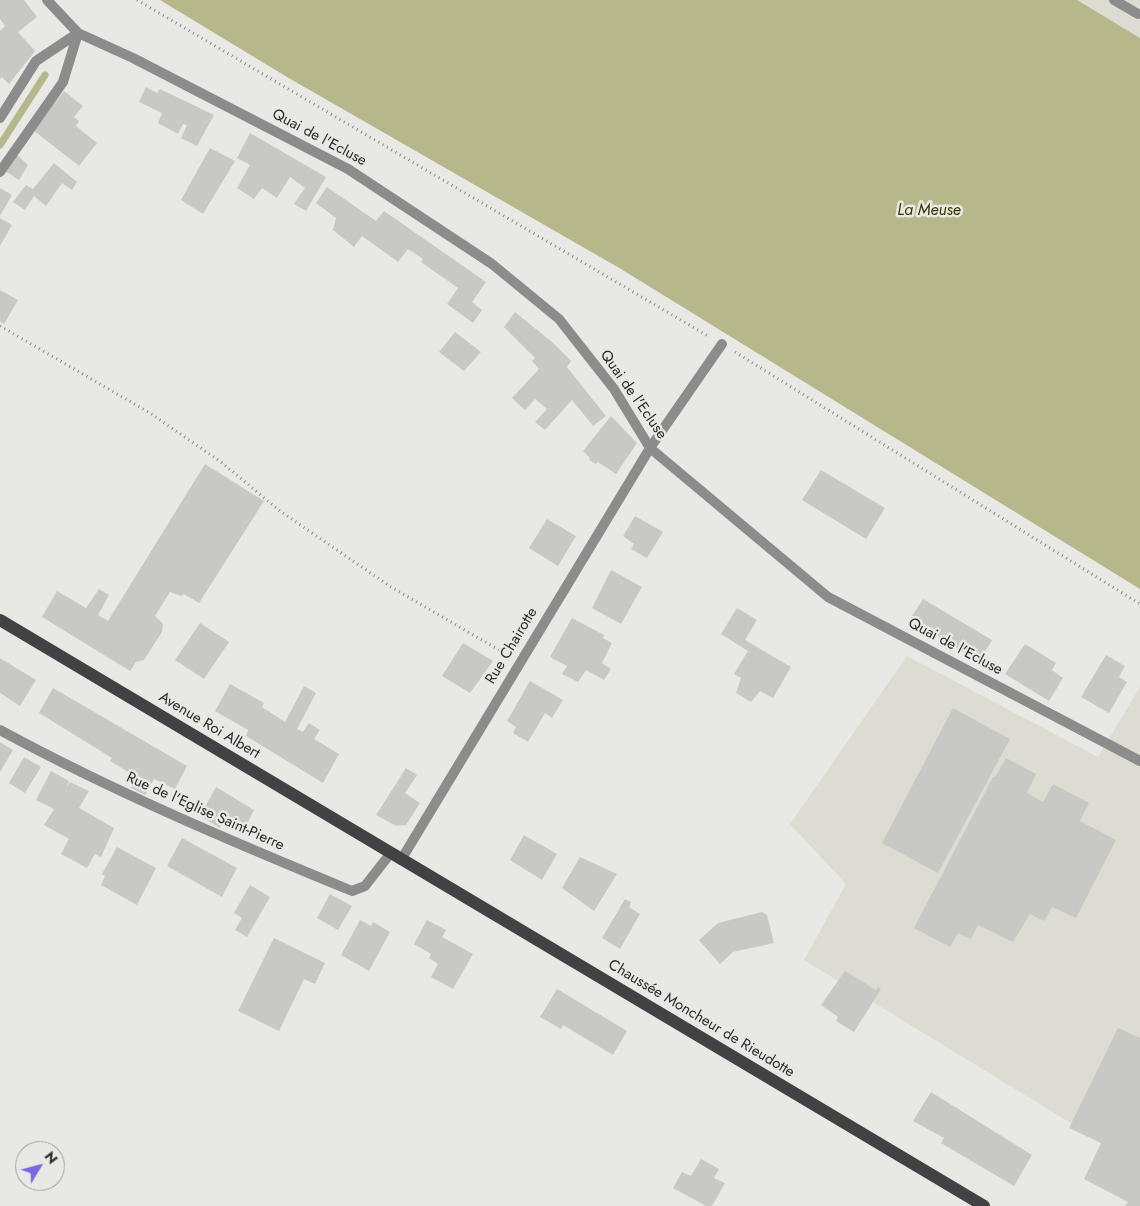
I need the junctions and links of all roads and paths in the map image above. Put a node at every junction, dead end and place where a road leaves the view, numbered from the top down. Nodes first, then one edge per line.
1 (47, 0) edge
2 (137, 0) edge
3 (1114, 0) edge
4 (1138, 14) dead end
5 (78, 33) junction
6 (0, 118) edge
7 (0, 172) edge
8 (0, 326) edge
9 (722, 344) junction
10 (650, 448) junction
11 (1140, 604) edge
12 (0, 620) edge
13 (520, 662) junction
14 (0, 730) edge
15 (1140, 761) edge
16 (395, 857) junction
17 (984, 1206) edge

1 - 5 street
2 - 9 path
3 - 4 street
5 - 6 street
5 - 7 street
5 - 10 street, Quai de l'Ecluse
8 - 13 path
9 - 10 street, Rue Chairotte
9 - 11 path
10 - 13 street, Rue Chairotte
10 - 15 street, Quai de l'Ecluse
12 - 16 main road, Avenue Roi Albert
13 - 16 street, Rue Chairotte
14 - 16 street, Rue de l'Eglise Saint-Pierre
16 - 17 main road, Chaussée Moncheur de Rieudotte

